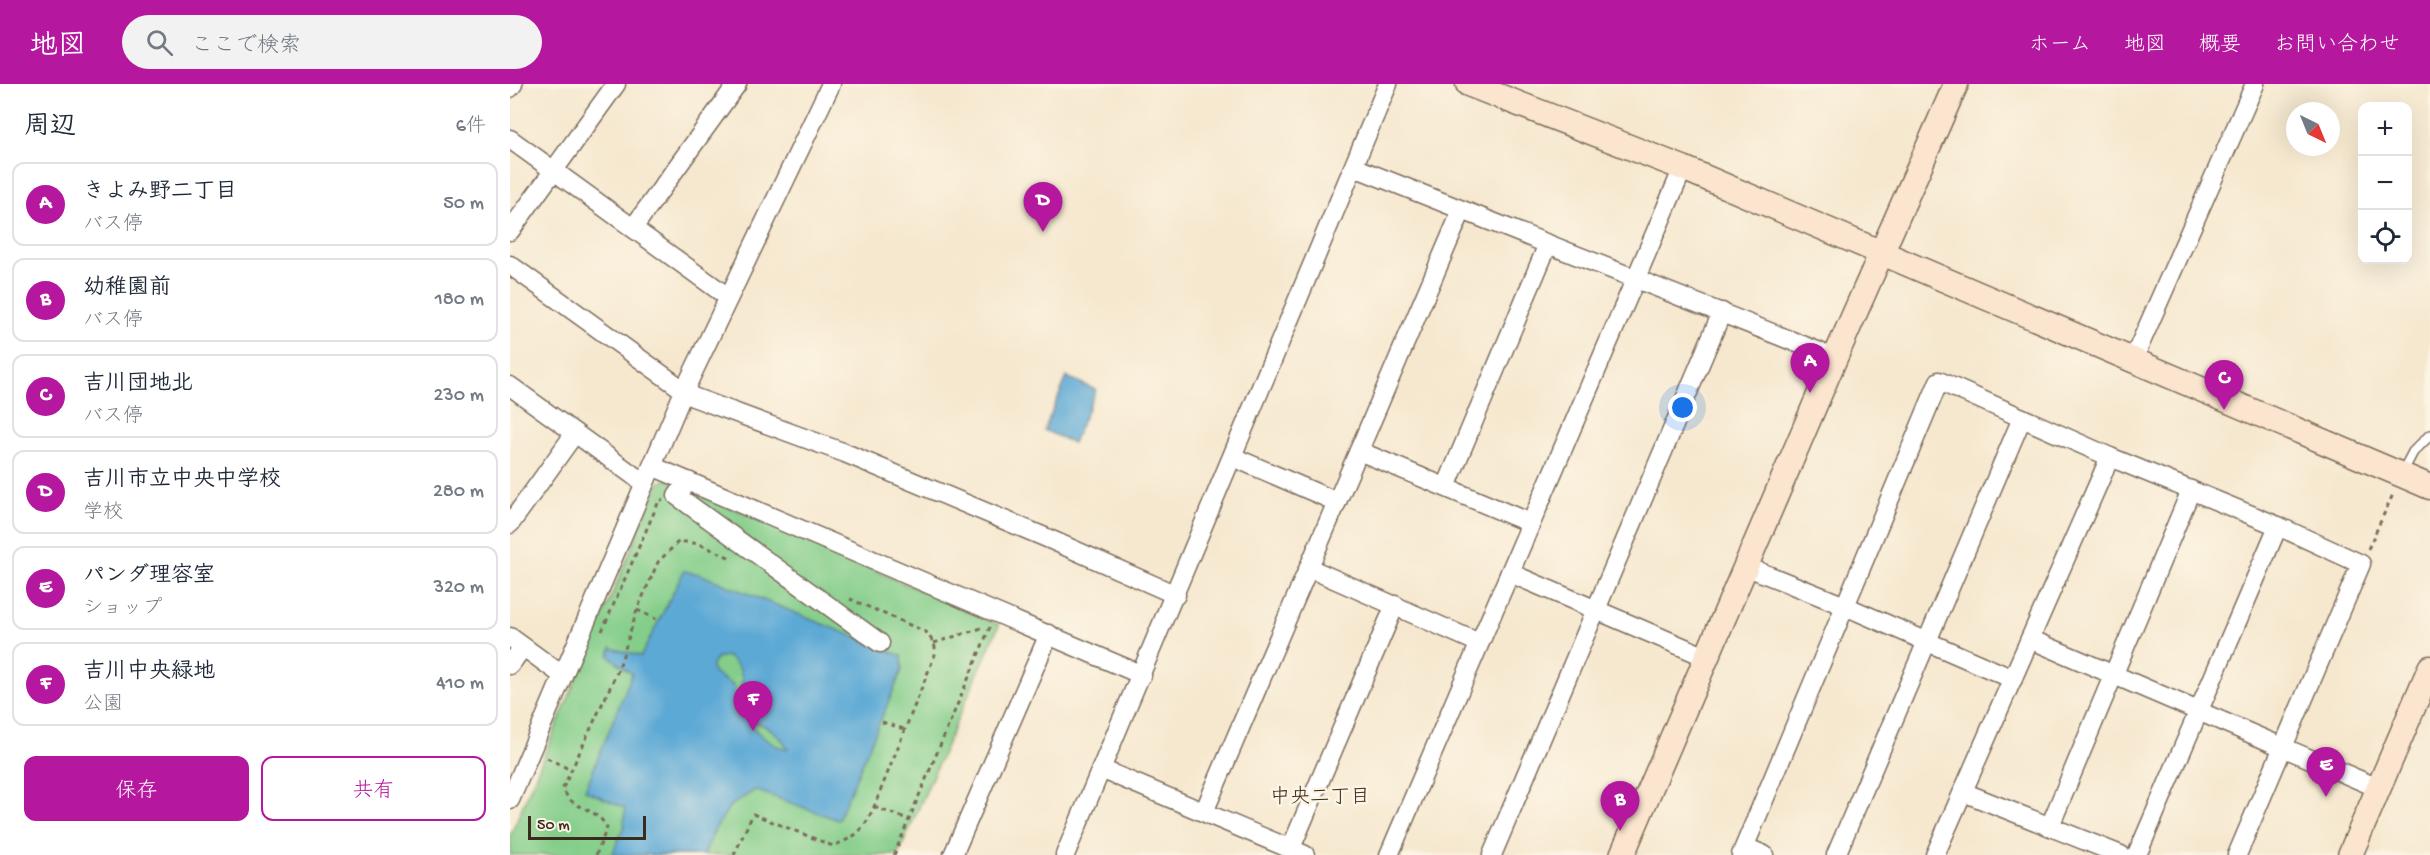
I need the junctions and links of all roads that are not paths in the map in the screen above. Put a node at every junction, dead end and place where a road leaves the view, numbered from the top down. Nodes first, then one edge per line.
1 (513, 84) edge
2 (616, 84) edge
3 (737, 84) edge
4 (831, 84) edge
5 (1388, 84) edge
6 (1468, 84) edge
7 (1956, 84) edge
8 (2255, 84) edge
9 (510, 88) edge
10 (510, 139) edge
11 (1354, 167) junction
12 (1683, 168) junction
13 (554, 171) junction
14 (1462, 210) junction
15 (633, 228) junction
16 (510, 231) edge
17 (1548, 244) junction
18 (1882, 251) junction
19 (510, 265) edge
20 (1635, 278) junction
21 (728, 297) junction
22 (1722, 312) junction
23 (1835, 358) junction
24 (2133, 360) junction
25 (510, 386) edge
26 (684, 391) junction
27 (2022, 418) junction
28 (575, 433) junction
29 (2430, 435) edge
30 (1359, 451) junction
31 (1233, 457) junction
32 (2110, 457) junction
33 (652, 466) junction
34 (2402, 474) junction
35 (688, 481) junction
36 (644, 483) junction
37 (1446, 487) junction
38 (2430, 487) edge
39 (2191, 490) junction
40 (1337, 502) junction
41 (510, 524) edge
42 (1530, 524) junction
43 (2277, 526) junction
44 (1745, 566) junction
45 (1309, 568) junction
46 (1510, 573) junction
47 (1176, 595) junction
48 (1395, 605) junction
49 (1845, 606) junction
50 (1597, 609) junction
51 (1048, 634) junction
52 (2030, 639) junction
53 (517, 642) edge
54 (1926, 642) junction
55 (880, 643) dead end
56 (1479, 643) junction
57 (1706, 657) junction
58 (510, 665) edge
59 (2430, 668) edge
60 (2114, 674) junction
61 (562, 675) junction
62 (1142, 675) junction
63 (2013, 679) junction
64 (2199, 710) junction
65 (2284, 748) junction
66 (1101, 769) junction
67 (2378, 788) junction
68 (1963, 792) junction
69 (510, 800) edge
70 (1204, 812) junction
71 (2050, 826) junction
72 (1743, 851) edge
73 (1298, 852) edge
74 (953, 855) edge
75 (1065, 855) edge
76 (1389, 855) edge
77 (1492, 855) edge
78 (1622, 855) edge
79 (1764, 855) edge
80 (1836, 855) edge
81 (1935, 855) edge
82 (2121, 855) edge
83 (2137, 855) edge
84 (2237, 855) edge
85 (2350, 855) edge

1 - 9 street
2 - 13 street
3 - 15 street
4 - 21 street
5 - 11 street
6 - 12 street
7 - 18 street
8 - 24 street
10 - 13 street
11 - 14 street
11 - 31 street
12 - 18 street
12 - 20 street
13 - 15 street
13 - 16 street
14 - 17 street
14 - 30 street
15 - 21 street
17 - 20 street
17 - 37 street
18 - 23 street
18 - 24 street
19 - 26 street
20 - 22 street
20 - 42 street
21 - 26 street
22 - 23 street
22 - 50 street
23 - 44 street
24 - 34 street
25 - 28 street
26 - 33 street
26 - 47 street
27 - 32 street
27 - 49 street
27 - 54 street
28 - 36 street
28 - 41 street
29 - 34 lane
30 - 37 street
30 - 40 street
31 - 40 street
31 - 47 street
32 - 39 street
32 - 52 street
33 - 35 street
33 - 36 street
34 - 38 street
35 - 51 street
35 - 55 street
36 - 61 street
37 - 42 street
39 - 43 street
39 - 60 street
40 - 45 street
42 - 46 street
43 - 64 street
43 - 65 street
44 - 49 street
44 - 57 street
45 - 48 street
45 - 70 street
46 - 50 street
46 - 56 street
47 - 62 street
48 - 56 street
48 - 73 street
49 - 54 street
49 - 72 street
50 - 57 street
50 - 77 street
51 - 62 street
51 - 74 street
52 - 60 street
52 - 63 street
53 - 58 street
53 - 61 street
54 - 63 street
54 - 80 street
56 - 76 street
57 - 78 street
59 - 67 street
60 - 64 street
60 - 71 street
61 - 69 street
62 - 66 street
63 - 68 street
64 - 65 street
64 - 83 street
65 - 67 street
65 - 84 street
66 - 70 street
66 - 75 street
67 - 85 street
68 - 71 street
68 - 81 street
70 - 73 street
71 - 82 street
72 - 79 street

